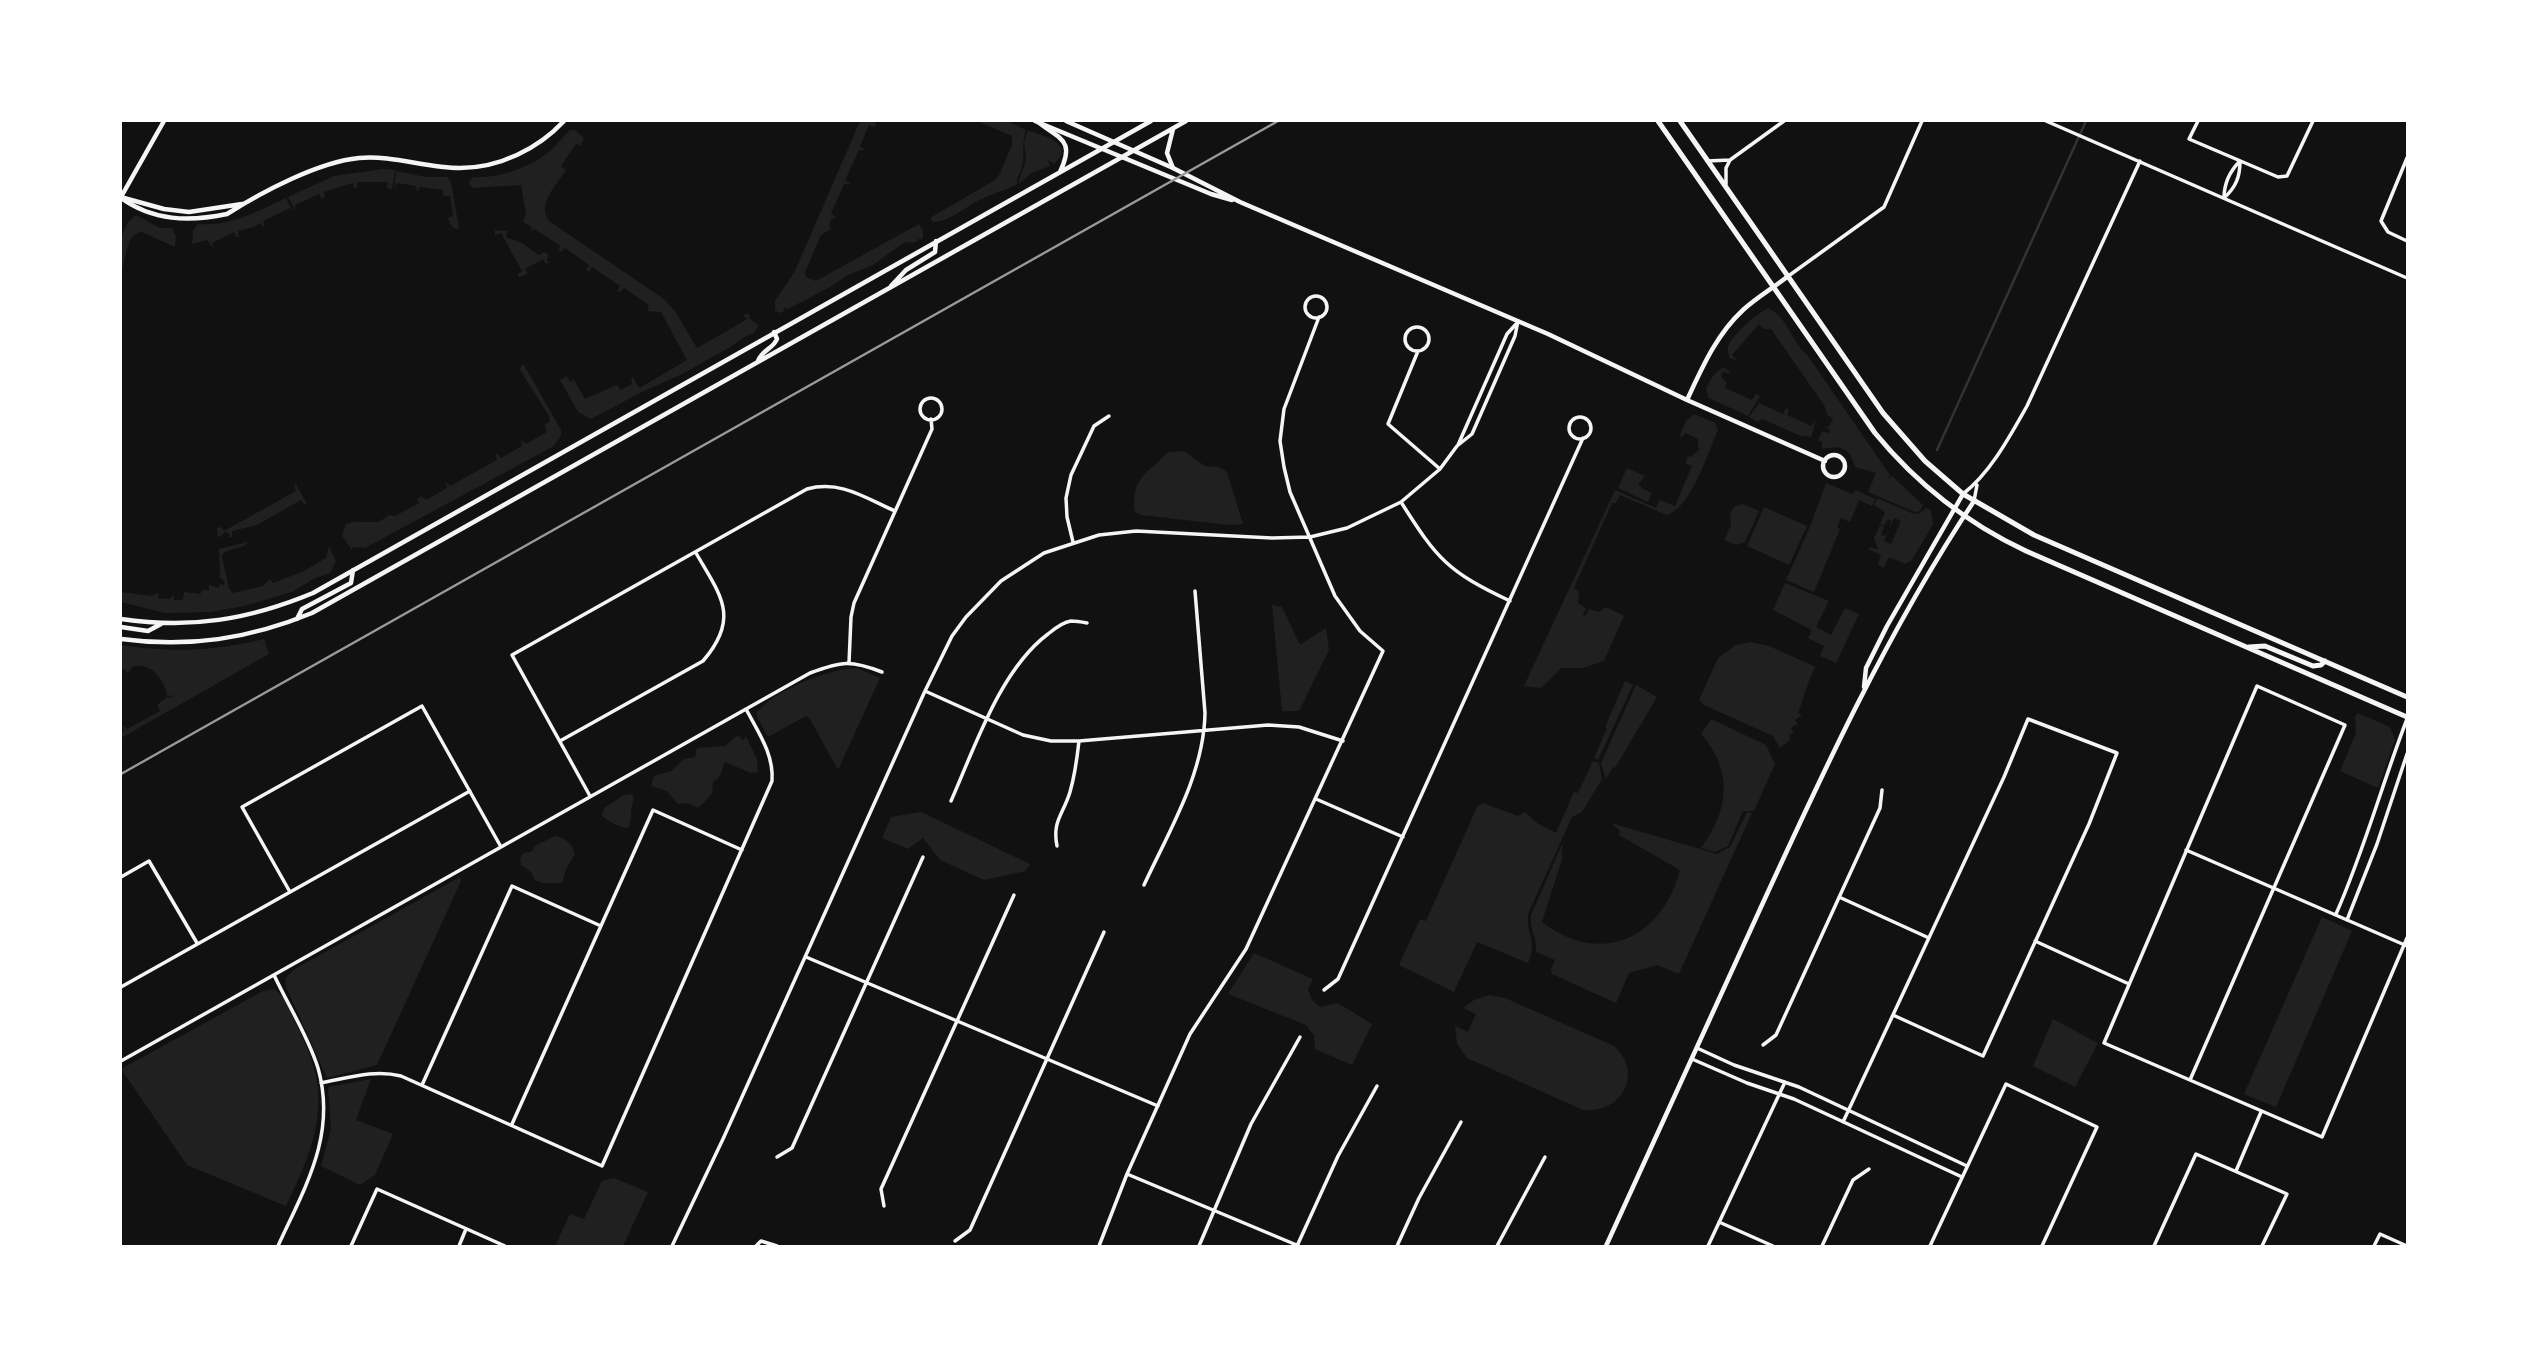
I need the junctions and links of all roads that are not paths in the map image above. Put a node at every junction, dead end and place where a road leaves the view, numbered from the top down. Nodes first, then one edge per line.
1 (164, 121) edge
2 (564, 121) edge
3 (1066, 121) edge
4 (1151, 121) edge
5 (1186, 121) edge
6 (1658, 121) edge
7 (1680, 121) edge
8 (1784, 121) edge
9 (1922, 121) edge
10 (2046, 121) edge
11 (2198, 121) edge
12 (2313, 121) edge
13 (1037, 122) edge
14 (1173, 129) junction
15 (1115, 142) junction
16 (1101, 150) junction
17 (1135, 151) junction
18 (1122, 158) junction
19 (2407, 158) edge
20 (1730, 160) junction
21 (1707, 161) junction
22 (2140, 161) junction
23 (2240, 161) junction
24 (1173, 167) junction
25 (1060, 172) junction
26 (1726, 187) junction
27 (121, 197) edge
28 (2224, 198) junction
29 (1240, 202) junction
30 (243, 204) junction
31 (936, 241) junction
32 (2407, 241) edge
33 (1787, 277) junction
34 (2407, 278) edge
35 (1773, 288) junction
36 (888, 290) junction
37 (1320, 317) junction
38 (1518, 321) junction
39 (774, 332) junction
40 (1418, 351) junction
41 (757, 363) junction
42 (1687, 400) junction
43 (1109, 416) dead end
44 (931, 419) junction
45 (1583, 438) junction
46 (1457, 446) junction
47 (1825, 461) junction
48 (1440, 469) junction
49 (1977, 483) junction
50 (1969, 498) junction
51 (1401, 502) junction
52 (895, 511) junction
53 (1958, 513) junction
54 (1310, 537) junction
55 (1073, 542) junction
56 (696, 552) junction
57 (353, 570) junction
58 (1195, 591) dead end
59 (1510, 601) junction
60 (121, 619) edge
61 (297, 619) junction
62 (1087, 622) dead end
63 (162, 624) junction
64 (121, 627) edge
65 (121, 639) edge
66 (2246, 648) junction
67 (2325, 661) junction
68 (849, 663) junction
69 (882, 672) dead end
70 (1864, 688) junction
71 (925, 691) junction
72 (2407, 697) edge
73 (746, 709) junction
74 (2407, 718) edge
75 (988, 720) junction
76 (1205, 731) junction
77 (560, 741) junction
78 (1079, 741) junction
79 (1343, 741) junction
80 (2407, 754) edge
81 (1882, 790) dead end
82 (470, 791) junction
83 (591, 796) junction
84 (1316, 799) junction
85 (951, 801) dead end
86 (1403, 837) junction
87 (1057, 846) dead end
88 (501, 847) junction
89 (742, 850) junction
90 (2186, 850) junction
91 (923, 857) dead end
92 (121, 877) edge
93 (1144, 886) dead end
94 (2274, 888) junction
95 (290, 892) junction
96 (1014, 895) dead end
97 (1839, 897) junction
98 (2336, 915) junction
99 (2347, 920) junction
100 (601, 926) junction
101 (1104, 932) dead end
102 (1929, 938) junction
103 (2407, 938) edge
104 (2035, 942) junction
105 (197, 944) junction
106 (2406, 946) edge
107 (806, 957) junction
108 (274, 975) junction
109 (866, 982) junction
110 (2129, 984) junction
111 (121, 987) edge
112 (1324, 990) dead end
113 (1893, 1015) junction
114 (956, 1020) junction
115 (1300, 1038) dead end
116 (1763, 1045) dead end
117 (1697, 1048) junction
118 (1047, 1059) junction
119 (1692, 1059) junction
120 (121, 1061) edge
121 (2190, 1080) junction
122 (1785, 1082) junction
123 (321, 1083) junction
124 (422, 1085) junction
125 (1377, 1086) dead end
126 (1780, 1093) junction
127 (1158, 1106) junction
128 (1849, 1111) junction
129 (2261, 1112) junction
130 (1461, 1122) dead end
131 (1843, 1122) junction
132 (512, 1125) junction
133 (777, 1157) dead end
134 (1545, 1157) dead end
135 (1967, 1166) junction
136 (1869, 1169) dead end
137 (2235, 1171) junction
138 (1128, 1174) junction
139 (1962, 1177) junction
140 (884, 1206) dead end
141 (1213, 1210) junction
142 (1719, 1222) junction
143 (466, 1229) junction
144 (955, 1241) dead end
145 (278, 1246) edge
146 (351, 1246) edge
147 (458, 1246) edge
148 (505, 1246) edge
149 (671, 1246) edge
150 (756, 1246) edge
151 (778, 1246) edge
152 (1099, 1246) edge
153 (1199, 1246) edge
154 (1298, 1246) edge
155 (1397, 1246) edge
156 (1497, 1246) edge
157 (1606, 1246) edge
158 (1708, 1246) edge
159 (1773, 1246) edge
160 (1822, 1246) edge
161 (1930, 1246) edge
162 (2042, 1246) edge
163 (2154, 1246) edge
164 (2262, 1246) edge
165 (2374, 1246) edge
166 (2407, 1246) edge

1 - 27 main road
2 - 30 main road
3 - 15 main road
4 - 15 main road
5 - 14 main road
6 - 35 main road
7 - 21 main road
8 - 20 street
9 - 33 street
10 - 22 street
11 - 23 street
12 - 23 street
13 - 16 main road
13 - 25 main road
14 - 17 main road
14 - 24 main road
15 - 16 main road
15 - 17 main road
16 - 18 main road
16 - 25 main road
17 - 18 main road
17 - 24 main road
18 - 29 main road
18 - 36 main road
19 - 32 street
20 - 21 street
20 - 26 street
21 - 26 main road
22 - 28 street
22 - 49 street
23 - 28 street
23 - 28 street
24 - 29 main road
25 - 31 main road
26 - 33 main road
27 - 30 main road
27 - 30 main road
28 - 34 street
29 - 38 main road
31 - 36 main road
31 - 39 main road
33 - 35 main road
33 - 50 main road
35 - 42 main road
35 - 53 main road
36 - 41 main road
37 - 37 street
37 - 54 street
38 - 42 main road
38 - 46 street
38 - 46 street
39 - 41 main road
39 - 57 main road
40 - 40 street
40 - 48 street
41 - 61 main road
42 - 47 main road
43 - 55 street
44 - 44 street
44 - 52 street
45 - 45 street
45 - 59 street
46 - 48 street
47 - 47 main road
48 - 51 street
49 - 50 street
49 - 50 street
50 - 53 main road
50 - 53 main road
50 - 67 main road
51 - 54 street
51 - 59 street
52 - 56 street
52 - 68 street
53 - 66 main road
53 - 70 main road
53 - 70 main road
54 - 55 street
54 - 79 street
55 - 71 street
56 - 77 street
56 - 77 street
57 - 61 main road
57 - 63 main road
58 - 76 street
59 - 86 street
60 - 63 main road
61 - 65 main road
62 - 75 street
63 - 64 main road
66 - 67 main road
66 - 74 main road
67 - 72 main road
68 - 69 street
68 - 73 street
70 - 117 main road
71 - 75 street
71 - 107 street
73 - 83 street
73 - 89 street
74 - 98 street
75 - 78 street
75 - 85 street
76 - 78 street
76 - 79 street
76 - 93 street
77 - 83 street
78 - 87 street
79 - 84 street
80 - 99 street
81 - 97 street
82 - 88 street
82 - 95 street
82 - 95 street
83 - 88 street
84 - 86 street
84 - 127 street
86 - 112 street
88 - 108 street
89 - 100 street
89 - 132 street
90 - 94 street
90 - 94 street
90 - 110 street
91 - 109 street
92 - 105 street
94 - 98 street
94 - 121 street
95 - 105 street
96 - 114 street
97 - 102 street
97 - 116 street
98 - 99 street
99 - 106 street
100 - 124 street
100 - 132 street
101 - 118 street
102 - 104 street
102 - 113 street
103 - 106 street
104 - 110 street
104 - 113 street
105 - 111 street
106 - 129 street
107 - 109 street
107 - 149 street
108 - 120 street
108 - 123 street
109 - 114 street
109 - 133 street
110 - 121 street
113 - 128 street
114 - 118 street
114 - 140 street
115 - 141 street
117 - 119 main road
117 - 122 street
118 - 127 street
118 - 144 street
119 - 126 street
119 - 157 main road
121 - 129 street
122 - 126 street
122 - 128 street
123 - 124 street
123 - 145 street
124 - 132 street
125 - 154 street
126 - 131 street
126 - 142 street
127 - 138 street
128 - 131 street
128 - 135 street
129 - 137 street
130 - 155 street
131 - 139 street
134 - 156 street
135 - 139 street
135 - 162 street
136 - 160 street
137 - 163 street
137 - 164 street
138 - 141 street
138 - 152 street
139 - 161 street
141 - 153 street
141 - 154 street
142 - 158 street
142 - 159 street
143 - 146 street
143 - 147 street
143 - 148 street
150 - 151 street
165 - 166 street

